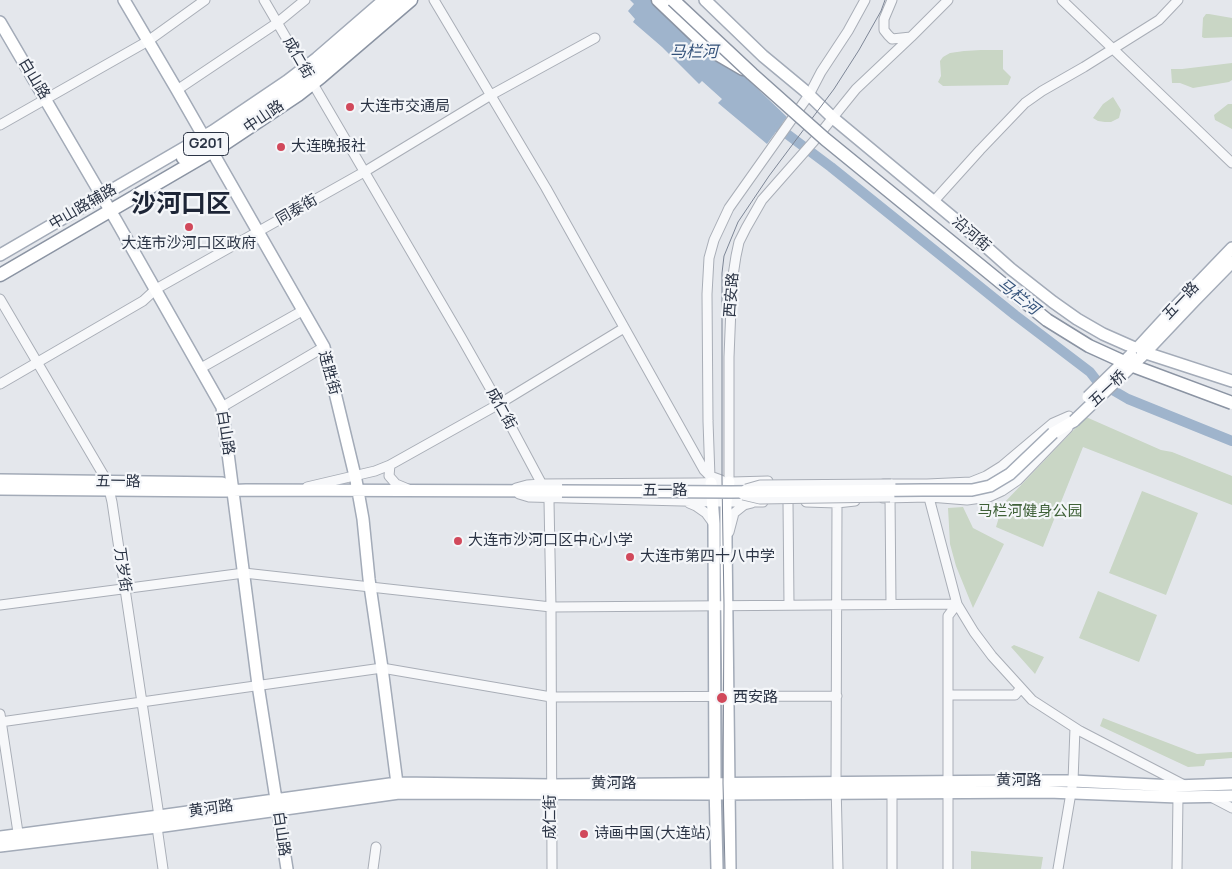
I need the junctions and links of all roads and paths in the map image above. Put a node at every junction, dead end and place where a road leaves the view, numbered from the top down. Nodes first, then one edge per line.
1 (124, 0) edge
2 (205, 0) edge
3 (264, 0) edge
4 (305, 0) edge
5 (384, 0) edge
6 (396, 0) edge
7 (411, 0) edge
8 (434, 0) edge
9 (658, 0) edge
10 (673, 0) edge
11 (684, 0) edge
12 (697, 0) edge
13 (704, 0) edge
14 (865, 0) edge
15 (892, 0) edge
16 (948, 0) edge
17 (1062, 0) edge
18 (1178, 0) edge
19 (0, 22) edge
20 (277, 23) junction
21 (912, 37) junction
22 (595, 38) dead end
23 (148, 41) junction
24 (1113, 49) junction
25 (752, 74) junction
26 (308, 75) junction
27 (177, 90) junction
28 (491, 95) junction
29 (809, 95) junction
30 (46, 98) junction
31 (833, 118) junction
32 (0, 125) edge
33 (208, 144) junction
34 (1232, 163) edge
35 (364, 172) junction
36 (934, 202) junction
37 (106, 203) junction
38 (258, 232) junction
39 (1232, 248) edge
40 (0, 255) edge
41 (1232, 262) edge
42 (0, 265) edge
43 (0, 275) edge
44 (156, 289) junction
45 (0, 299) edge
46 (302, 311) junction
47 (624, 328) junction
48 (324, 348) junction
49 (1139, 353) junction
50 (37, 362) junction
51 (201, 368) junction
52 (1232, 381) edge
53 (0, 384) edge
54 (1232, 397) edge
55 (1232, 403) edge
56 (498, 404) junction
57 (222, 406) junction
58 (1071, 418) junction
59 (700, 464) junction
60 (728, 464) junction
61 (390, 465) junction
62 (355, 476) junction
63 (0, 480) edge
64 (710, 480) junction
65 (762, 481) junction
66 (686, 483) junction
67 (890, 484) junction
68 (927, 484) junction
69 (108, 486) junction
70 (0, 489) edge
71 (233, 490) junction
72 (294, 490) junction
73 (357, 490) junction
74 (413, 490) junction
75 (544, 490) junction
76 (729, 492) junction
77 (929, 497) junction
78 (890, 498) junction
79 (677, 500) junction
80 (712, 501) junction
81 (757, 502) junction
82 (788, 502) junction
83 (837, 503) junction
84 (714, 524) junction
85 (726, 542) junction
86 (244, 573) junction
87 (370, 587) junction
88 (125, 588) junction
89 (0, 604) edge
90 (891, 604) junction
91 (957, 604) junction
92 (789, 605) junction
93 (838, 605) junction
94 (715, 606) junction
95 (728, 606) junction
96 (551, 607) junction
97 (382, 668) junction
98 (258, 685) junction
99 (1021, 688) junction
100 (948, 695) junction
101 (715, 696) junction
102 (728, 696) junction
103 (837, 696) junction
104 (550, 697) junction
105 (142, 702) junction
106 (0, 719) edge
107 (1075, 728) junction
108 (1232, 784) edge
109 (1187, 786) junction
110 (892, 787) junction
111 (948, 787) junction
112 (1072, 787) junction
113 (398, 788) junction
114 (837, 788) junction
115 (716, 789) junction
116 (729, 789) junction
117 (551, 790) junction
118 (1211, 796) junction
119 (1232, 796) edge
120 (1178, 797) junction
121 (277, 805) junction
122 (1232, 808) edge
123 (158, 822) junction
124 (0, 836) edge
125 (19, 839) junction
126 (0, 846) edge
127 (376, 847) dead end
128 (162, 869) edge
129 (287, 869) edge
130 (372, 869) edge
131 (552, 869) edge
132 (717, 869) edge
133 (730, 869) edge
134 (838, 869) edge
135 (892, 869) edge
136 (948, 869) edge
137 (1058, 869) edge
138 (1176, 869) edge

1 - 23 main road, 连胜街
2 - 23 street
3 - 20 street, 成仁街
4 - 20 street
5 - 26 main road
6 - 26 highway, 中山路 / G201
7 - 26 highway, 中山路 / G201
8 - 28 street
9 - 25 highway, bridge
10 - 25 highway, bridge
11 - 54 highway, bridge
12 - 29 main road, 沿河街
13 - 29 main road, 沿河街
14 - 29 street
15 - 21 street
16 - 21 street
17 - 24 street
18 - 24 street
19 - 30 main road, 白山路
20 - 26 street, 成仁街
20 - 27 street
21 - 31 street
22 - 28 street, 同泰街
23 - 27 main road, 连胜街
23 - 30 street
24 - 34 street
24 - 36 street
25 - 55 highway, bridge
26 - 33 highway, 中山路 / G201
26 - 35 street, 成仁街
27 - 33 main road, 连胜街
28 - 35 street, 同泰街
28 - 47 street
29 - 31 main road, 沿河街
29 - 64 street, 西安路
30 - 32 street
30 - 37 main road, 白山路
31 - 36 main road, 沿河街
31 - 60 street, 西安路
33 - 37 highway, 中山路 / G201
33 - 38 main road, 连胜街
35 - 38 street, 同泰街
35 - 56 street, 成仁街
36 - 49 main road, 沿河街
37 - 40 main road, 中山路辅路
37 - 42 highway, 中山路 / G201
37 - 43 highway, 中山路 / G201
37 - 44 main road, 白山路
38 - 44 street, 同泰街
38 - 46 main road, 连胜街
39 - 49 main road, 五一路
41 - 49 main road, 五一路
44 - 50 street, 同泰街
44 - 51 main road, 白山路
45 - 50 street, 万岁街
46 - 48 main road, 连胜街
46 - 51 street
47 - 56 street
47 - 59 street
48 - 57 street
48 - 62 main road, 连胜街
49 - 52 main road, 沿河街
49 - 58 main road, 五一桥, bridge
50 - 53 street, 同泰街
50 - 69 street, 万岁街
51 - 57 main road, 白山路
56 - 61 street
56 - 75 street, 成仁街
57 - 71 main road, 白山路
58 - 68 street
58 - 76 main road, 五一路, bridge
58 - 77 street
59 - 64 street
59 - 66 street
60 - 65 street
60 - 76 street, 西安路
61 - 62 street
61 - 74 street
62 - 72 street
62 - 73 main road, 连胜街
63 - 69 main road, 五一路
64 - 66 street
64 - 76 street
64 - 76 street
64 - 80 main road
65 - 67 street
65 - 76 street
66 - 75 street
67 - 68 street
67 - 76 street, bridge
68 - 77 street
69 - 70 main road, 五一路
69 - 71 main road, 五一路
69 - 88 street, 万岁街
71 - 72 main road, 五一路
71 - 86 main road, 白山路
72 - 73 main road, 五一路
73 - 74 main road, 五一路
73 - 87 main road, 连胜街
74 - 75 main road, 五一路
75 - 76 main road, 五一路, bridge
75 - 79 street
75 - 96 street, 成仁街
76 - 78 street, bridge
76 - 80 street
76 - 81 street
76 - 85 main road, 西安路
77 - 78 street
77 - 91 street
78 - 83 street
78 - 90 street
79 - 80 street
79 - 84 street
80 - 84 main road
81 - 82 street
81 - 85 street
82 - 83 street
82 - 92 street
83 - 93 street
84 - 94 main road
85 - 95 main road, 西安路
86 - 87 street
86 - 88 street
86 - 98 main road, 白山路
87 - 96 street
87 - 97 main road, 连胜街
88 - 89 street
88 - 105 street, 万岁街
90 - 91 street
90 - 93 street
91 - 99 street
91 - 100 street
92 - 93 street
92 - 95 street
93 - 103 street
94 - 95 street
94 - 96 street
94 - 101 main road
95 - 102 main road, 西安路
96 - 104 street, 成仁街
97 - 98 street
97 - 104 street
97 - 113 main road, 连胜街
98 - 105 street
98 - 121 main road, 白山路
99 - 100 street
99 - 107 street
100 - 111 street
101 - 102 street
101 - 104 street
101 - 115 main road
102 - 103 street
102 - 116 main road, 西安路
103 - 114 street
104 - 117 street, 成仁街
105 - 106 street
105 - 123 street, 万岁街
106 - 125 street
107 - 109 street
107 - 112 street
108 - 109 main road, 黄河路
109 - 112 main road, 黄河路
109 - 118 street
110 - 111 main road, 黄河路
110 - 114 main road, 黄河路
110 - 135 street
111 - 112 main road, 黄河路
111 - 136 street
112 - 120 main road, 黄河路
112 - 137 street
113 - 117 main road, 黄河路
113 - 121 main road, 黄河路
114 - 116 main road, 黄河路
114 - 134 street
115 - 116 main road, 黄河路
115 - 117 main road, 黄河路
115 - 132 main road
116 - 133 main road, 西安路
117 - 131 street, 成仁街
118 - 119 main road, 黄河路
118 - 120 main road, 黄河路
118 - 122 street
120 - 138 street
121 - 123 main road, 黄河路
121 - 129 main road, 白山路
123 - 125 main road, 黄河路
123 - 128 street, 万岁街
124 - 125 main road, 黄河路
125 - 126 main road, 黄河路
127 - 130 street

